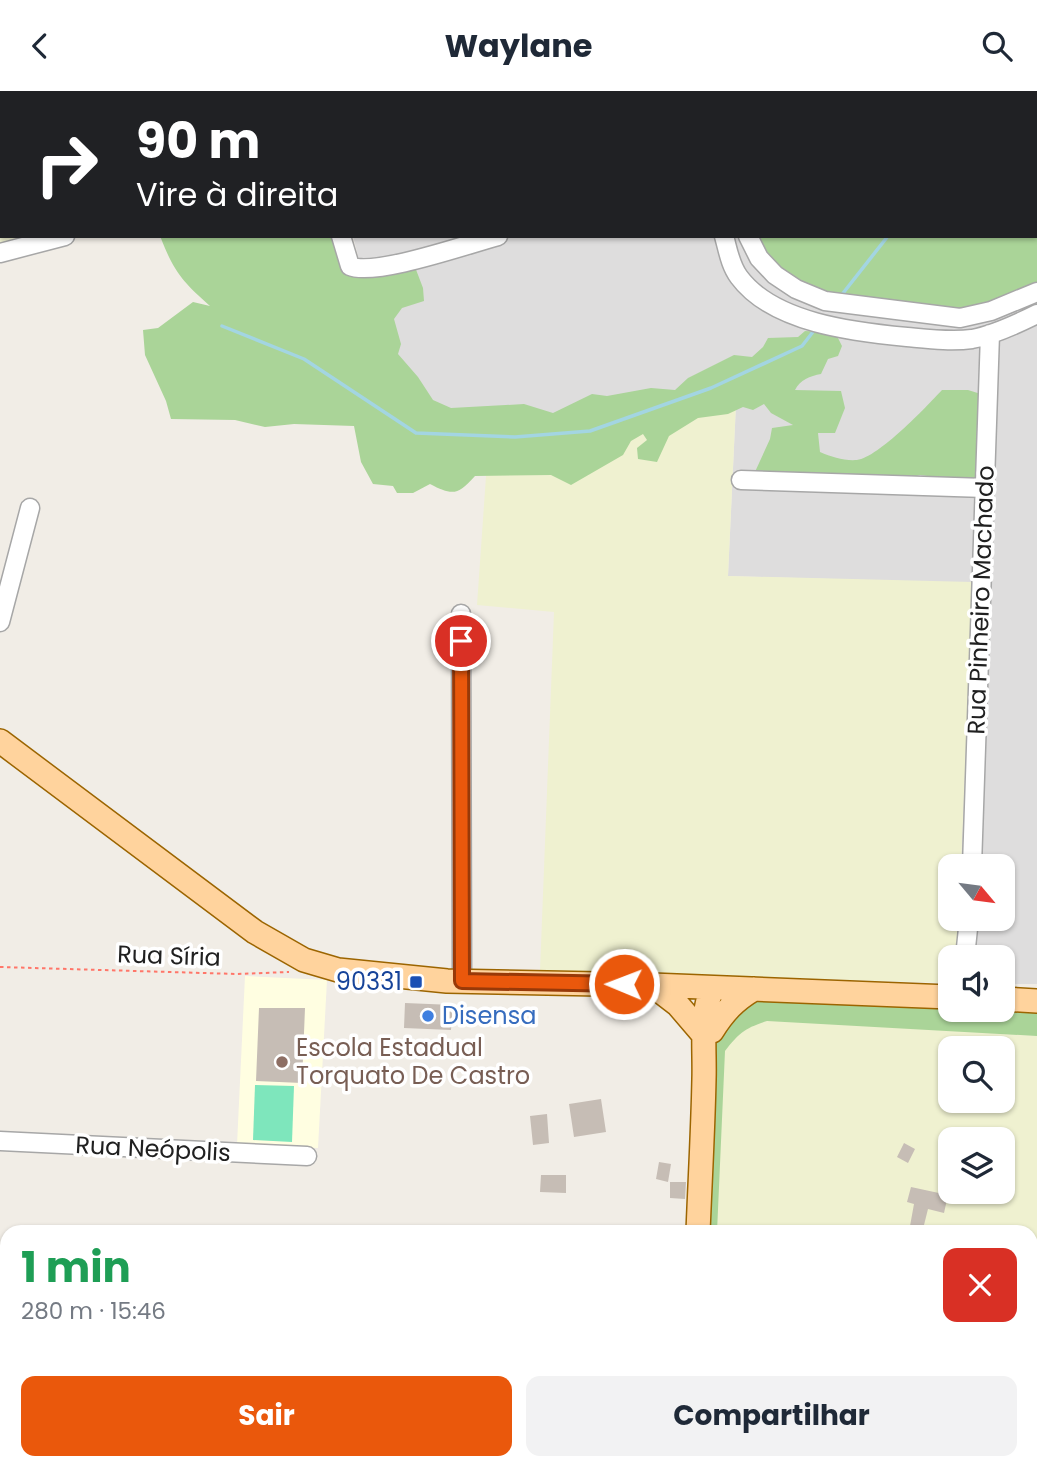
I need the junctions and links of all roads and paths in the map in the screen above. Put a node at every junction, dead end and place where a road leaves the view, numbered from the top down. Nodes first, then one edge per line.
1 (57, 238) edge
2 (490, 238) edge
3 (725, 238) edge
4 (749, 238) edge
5 (343, 245) edge
6 (0, 253) edge
7 (1037, 292) edge
8 (1037, 314) edge
9 (990, 334) junction
10 (741, 480) dead end
11 (985, 488) junction
12 (30, 507) dead end
13 (461, 614) dead end
14 (0, 622) edge
15 (0, 741) edge
16 (972, 854) edge
17 (0, 967) edge
18 (300, 972) dead end
19 (462, 981) junction
20 (652, 985) junction
21 (712, 988) junction
22 (754, 989) junction
23 (938, 997) edge
24 (1015, 1000) edge
25 (1037, 1001) edge
26 (707, 1032) junction
27 (0, 1141) edge
28 (307, 1156) dead end
29 (698, 1225) edge

1 - 6 street
2 - 5 street
3 - 9 street
4 - 7 street
8 - 9 street
9 - 11 street, Rua Pinheiro Machado
10 - 11 street
11 - 16 street, Rua Pinheiro Machado
12 - 14 street
13 - 19 street
15 - 19 main road
17 - 18 path, Rua Síria
19 - 20 main road
20 - 21 main road
20 - 26 main road
21 - 22 main road
21 - 26 main road
22 - 23 main road
22 - 26 main road
24 - 25 main road
26 - 29 main road
27 - 28 street, Rua Neópolis

